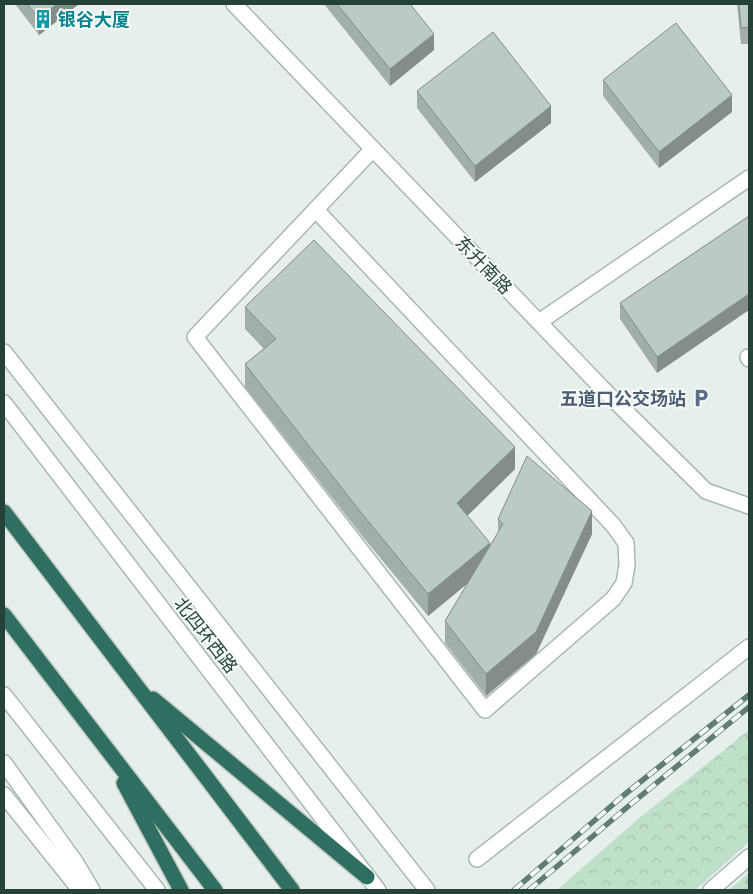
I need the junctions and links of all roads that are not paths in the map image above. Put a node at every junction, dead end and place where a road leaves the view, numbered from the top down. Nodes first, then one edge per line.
1 (234, 4) edge
2 (373, 149) junction
3 (749, 178) edge
4 (316, 210) junction
5 (539, 322) junction
6 (4, 352) edge
7 (4, 403) edge
8 (749, 506) edge
9 (4, 512) edge
10 (4, 615) edge
11 (749, 647) edge
12 (132, 681) junction
13 (4, 695) edge
14 (103, 744) junction
15 (4, 763) edge
16 (4, 795) edge
17 (749, 857) edge
18 (477, 858) dead end
19 (368, 877) junction
20 (80, 890) edge
21 (92, 890) edge
22 (157, 890) edge
23 (181, 890) edge
24 (215, 890) edge
25 (292, 890) edge
26 (378, 890) edge
27 (427, 890) edge
28 (711, 890) edge

1 - 2 street, 东升南路
2 - 4 street
2 - 5 street, 东升南路
3 - 5 street
4 - 4 street
5 - 8 street, 东升南路
6 - 27 street
7 - 19 street, 北四环西路
9 - 12 highway
10 - 14 highway
11 - 18 street
12 - 19 highway
12 - 25 highway
13 - 22 street
14 - 23 highway
14 - 24 highway
15 - 21 street
16 - 20 street
17 - 28 street
19 - 26 street, 北四环西路

